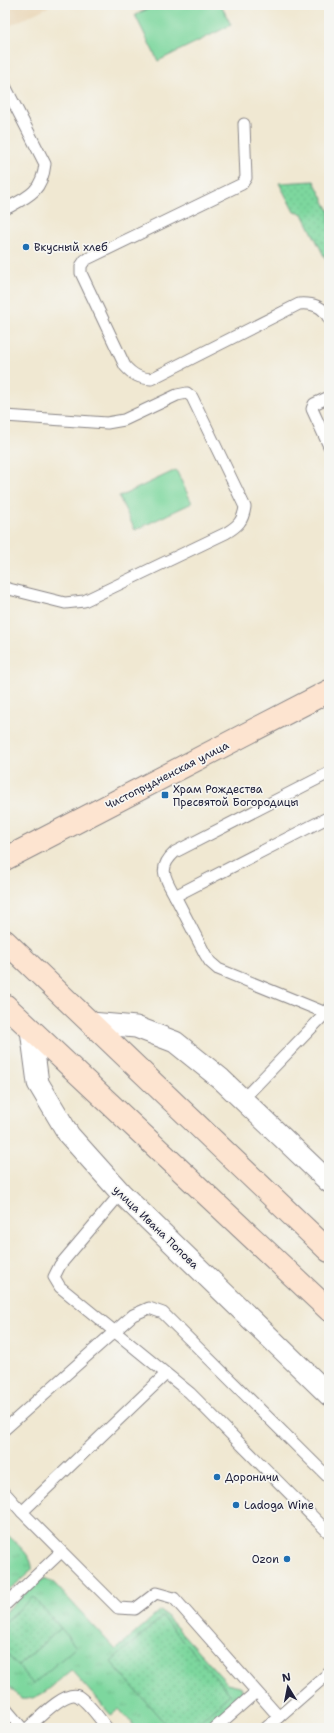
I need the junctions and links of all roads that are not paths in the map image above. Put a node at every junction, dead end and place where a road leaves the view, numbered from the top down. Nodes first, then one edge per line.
1 (5, 86) edge
2 (244, 124) dead end
3 (5, 209) edge
4 (329, 319) edge
5 (329, 397) edge
6 (5, 416) edge
7 (329, 446) edge
8 (5, 588) edge
9 (329, 692) edge
10 (329, 773) edge
11 (329, 817) edge
12 (5, 859) edge
13 (175, 896) junction
14 (5, 941) edge
15 (5, 1005) edge
16 (328, 1010) edge
17 (91, 1023) junction
18 (31, 1030) junction
19 (242, 1100) junction
20 (329, 1182) edge
21 (120, 1193) junction
22 (329, 1251) edge
23 (329, 1310) edge
24 (115, 1332) junction
25 (166, 1374) junction
26 (329, 1395) edge
27 (5, 1429) edge
28 (329, 1478) edge
29 (5, 1493) edge
30 (22, 1512) junction
31 (329, 1533) edge
32 (61, 1552) junction
33 (5, 1605) edge
34 (329, 1673) edge
35 (256, 1692) junction
36 (5, 1708) edge
37 (278, 1716) junction
38 (22, 1728) edge
39 (28, 1728) edge
40 (107, 1728) edge
41 (215, 1728) edge
42 (266, 1728) edge

1 - 3 lane
2 - 4 lane
5 - 7 lane
6 - 8 lane
9 - 12 main road, Чистопрудненская улица
10 - 13 lane
11 - 13 lane
13 - 16 lane
14 - 17 main road
15 - 18 main road
16 - 19 lane
17 - 19 street
17 - 22 main road
18 - 21 street, улица Ивана Попова
18 - 23 main road
19 - 20 street
21 - 24 lane
21 - 26 street, улица Ивана Попова
24 - 25 lane
24 - 27 lane
24 - 28 lane
25 - 30 lane
25 - 31 lane
29 - 30 lane
30 - 32 lane
32 - 33 lane
32 - 35 lane
34 - 37 lane
35 - 37 lane
35 - 41 lane
36 - 38 lane
37 - 42 lane
39 - 40 lane

